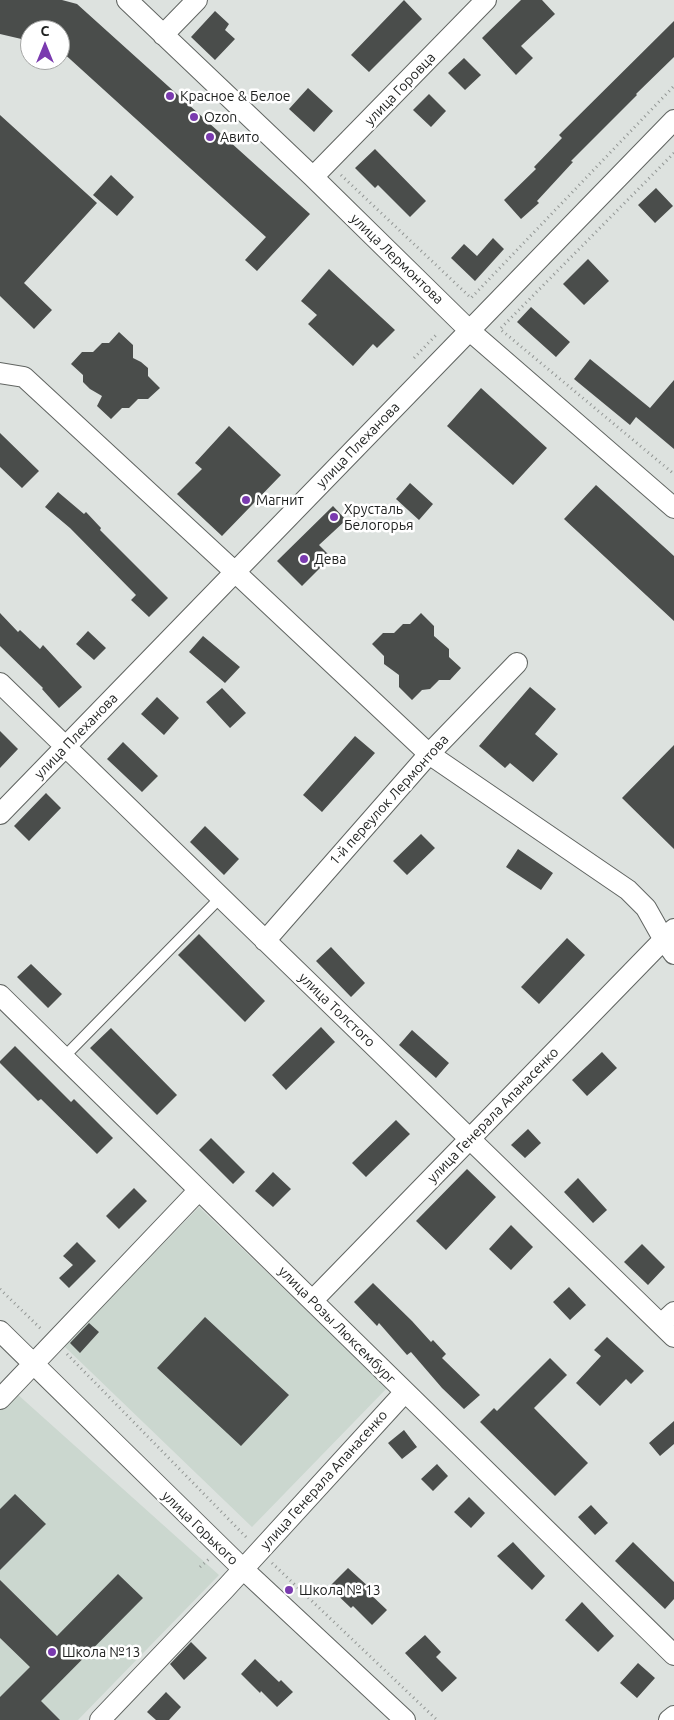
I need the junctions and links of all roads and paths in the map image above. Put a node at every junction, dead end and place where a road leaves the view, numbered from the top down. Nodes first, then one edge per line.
1 (127, 0) edge
2 (197, 0) edge
3 (486, 0) edge
4 (163, 35) junction
5 (674, 86) edge
6 (674, 120) edge
7 (674, 153) edge
8 (327, 162) junction
9 (312, 177) junction
10 (470, 331) junction
11 (0, 374) edge
12 (674, 474) edge
13 (674, 508) edge
14 (235, 572) junction
15 (517, 663) dead end
16 (0, 684) edge
17 (65, 747) junction
18 (429, 754) junction
19 (0, 814) edge
20 (220, 898) junction
21 (265, 941) junction
22 (671, 941) edge
23 (0, 995) edge
24 (64, 1058) junction
25 (470, 1139) junction
26 (199, 1190) junction
27 (0, 1290) edge
28 (312, 1300) junction
29 (670, 1324) edge
30 (0, 1331) edge
31 (54, 1342) junction
32 (33, 1364) junction
33 (405, 1392) junction
34 (0, 1399) edge
35 (259, 1551) junction
36 (242, 1569) junction
37 (674, 1655) edge
38 (674, 1716) edge
39 (100, 1720) edge
40 (405, 1720) edge
41 (437, 1720) edge
42 (669, 1720) edge

1 - 4 street, улица Лермонтова
2 - 4 street
3 - 8 street, улица Горовца
4 - 9 street, улица Лермонтова
5 - 8 path
6 - 10 street, улица Плеханова
7 - 12 path
8 - 9 street, улица Горовца
9 - 10 street, улица Лермонтова
10 - 13 street, улица Лермонтова
10 - 14 street, улица Плеханова
11 - 14 street
14 - 17 street, улица Плеханова
14 - 18 street
15 - 18 street, 1-й переулок Лермонтова
16 - 17 street, улица Толстого
17 - 19 street, улица Плеханова
17 - 20 street, улица Толстого
18 - 21 street, 1-й переулок Лермонтова
18 - 22 street
20 - 21 street, улица Толстого
20 - 24 lane
21 - 25 street, улица Толстого
22 - 25 street, улица Генерала Апанасенко
23 - 24 street, улица Розы Люксембург
24 - 26 street, улица Розы Люксембург
25 - 28 street, улица Генерала Апанасенко
25 - 29 street, улица Толстого
26 - 28 street, улица Розы Люксембург
26 - 31 street
27 - 31 path
28 - 33 street, улица Розы Люксембург
30 - 32 street, улица Горького
31 - 32 street
31 - 35 path
32 - 34 street
32 - 36 street, улица Горького
33 - 35 street, улица Генерала Апанасенко
33 - 37 street, улица Розы Люксембург
35 - 36 street, улица Генерала Апанасенко
35 - 41 path
36 - 39 street, улица Генерала Апанасенко
36 - 40 street, улица Горького
38 - 42 street

